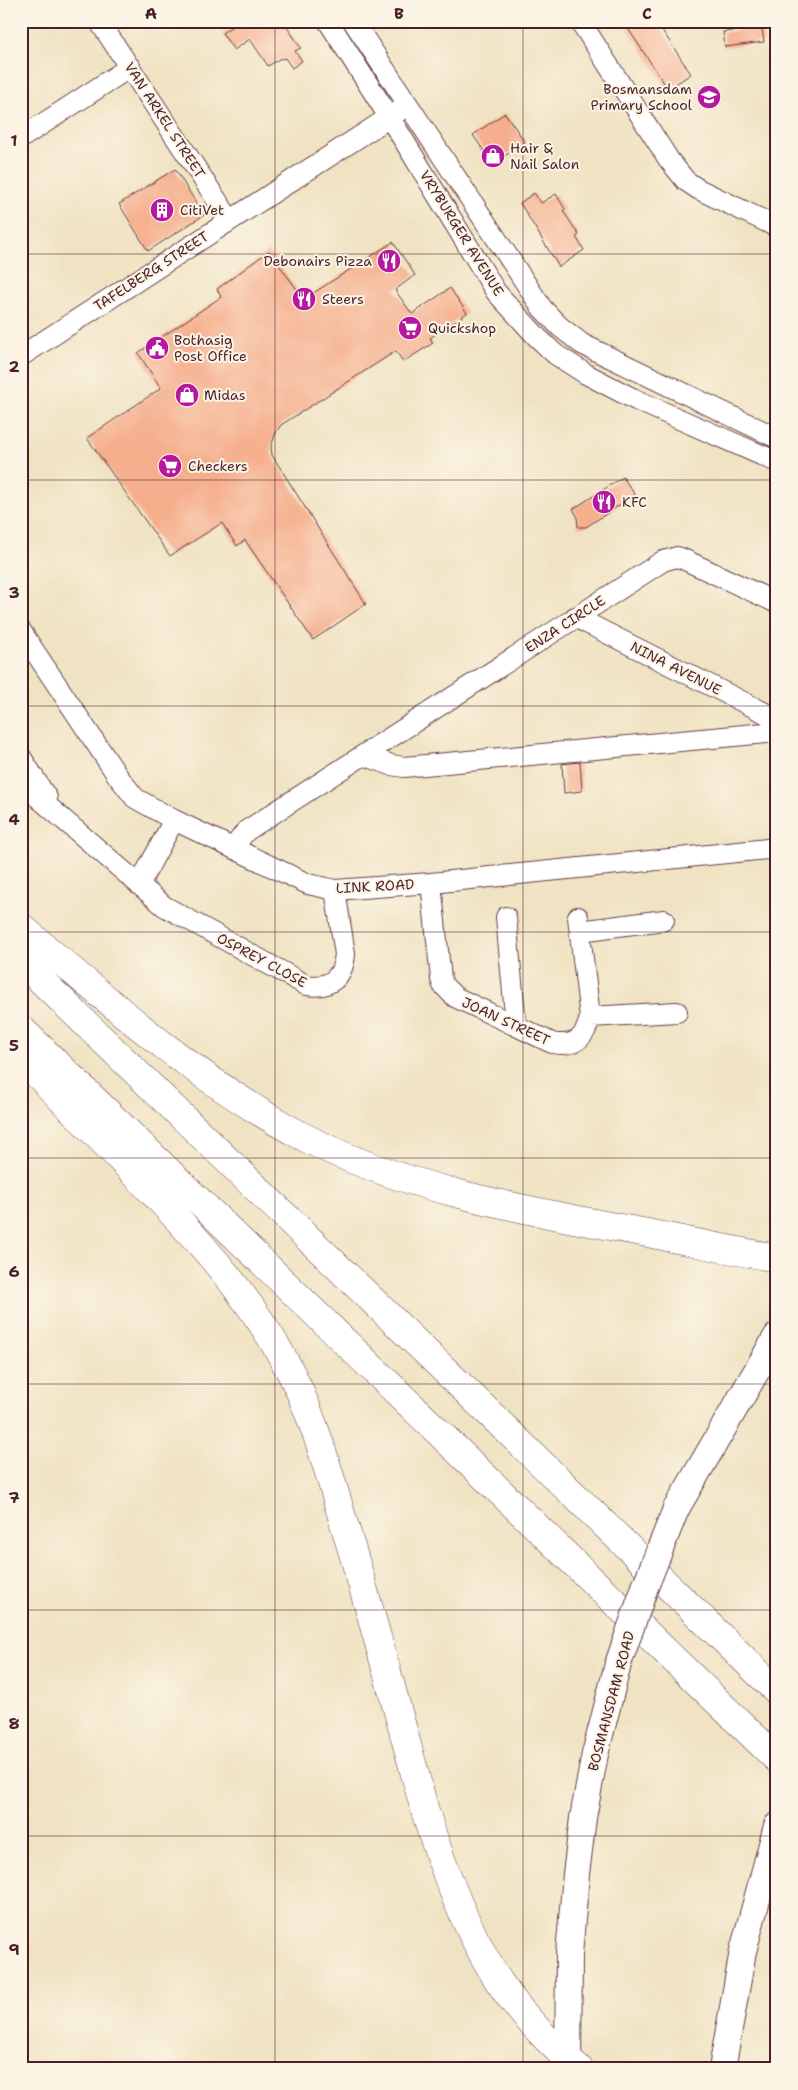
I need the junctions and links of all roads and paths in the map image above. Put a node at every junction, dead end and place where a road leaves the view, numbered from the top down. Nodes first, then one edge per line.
1 (99, 21) edge
2 (328, 21) edge
3 (353, 21) edge
4 (580, 21) edge
5 (130, 67) junction
6 (408, 106) junction
7 (389, 118) junction
8 (21, 138) edge
9 (230, 220) junction
10 (777, 227) edge
11 (21, 356) edge
12 (777, 438) edge
13 (777, 462) edge
14 (777, 603) edge
15 (575, 617) junction
16 (21, 630) edge
17 (777, 720) edge
18 (777, 732) edge
19 (364, 755) junction
20 (21, 757) edge
21 (21, 784) edge
22 (59, 817) junction
23 (174, 820) junction
24 (234, 847) junction
25 (777, 848) edge
26 (431, 883) junction
27 (139, 885) junction
28 (335, 890) junction
29 (506, 917) dead end
30 (664, 920) dead end
31 (21, 927) edge
32 (21, 961) edge
33 (677, 1012) dead end
34 (590, 1017) junction
35 (516, 1025) junction
36 (21, 1029) edge
37 (21, 1058) edge
38 (777, 1258) edge
39 (777, 1336) edge
40 (777, 1691) edge
41 (777, 1759) edge
42 (776, 1827) edge
43 (571, 2065) edge
44 (722, 2069) edge

1 - 5 street, VAN ARKEL STREET
2 - 7 street, VRYBURGER AVENUE
3 - 6 street, VRYBURGER AVENUE
4 - 10 street
5 - 8 street
5 - 9 street, VAN ARKEL STREET
6 - 7 street, TAFELBERG STREET
6 - 12 street, VRYBURGER AVENUE
7 - 9 street, TAFELBERG STREET
7 - 13 street, VRYBURGER AVENUE
9 - 11 street, TAFELBERG STREET
14 - 15 street, ENZA CIRCLE
15 - 17 street, NINA AVENUE
15 - 19 street, ENZA CIRCLE
16 - 23 street, LINK ROAD
18 - 19 street
19 - 24 street, ENZA CIRCLE
20 - 22 street, OSPREY CLOSE
21 - 22 street, OSPREY CLOSE
22 - 27 street, OSPREY CLOSE
23 - 24 street, LINK ROAD
23 - 27 street
24 - 28 street, LINK ROAD
25 - 26 street, LINK ROAD
26 - 28 street, LINK ROAD
26 - 35 street, JOAN STREET
27 - 28 street, OSPREY CLOSE
29 - 35 street
30 - 34 street
31 - 38 highway
32 - 40 highway
33 - 34 street
34 - 35 street, JOAN STREET
36 - 41 highway
37 - 43 highway
39 - 43 main road, BOSMANSDAM ROAD, bridge
42 - 44 main road

